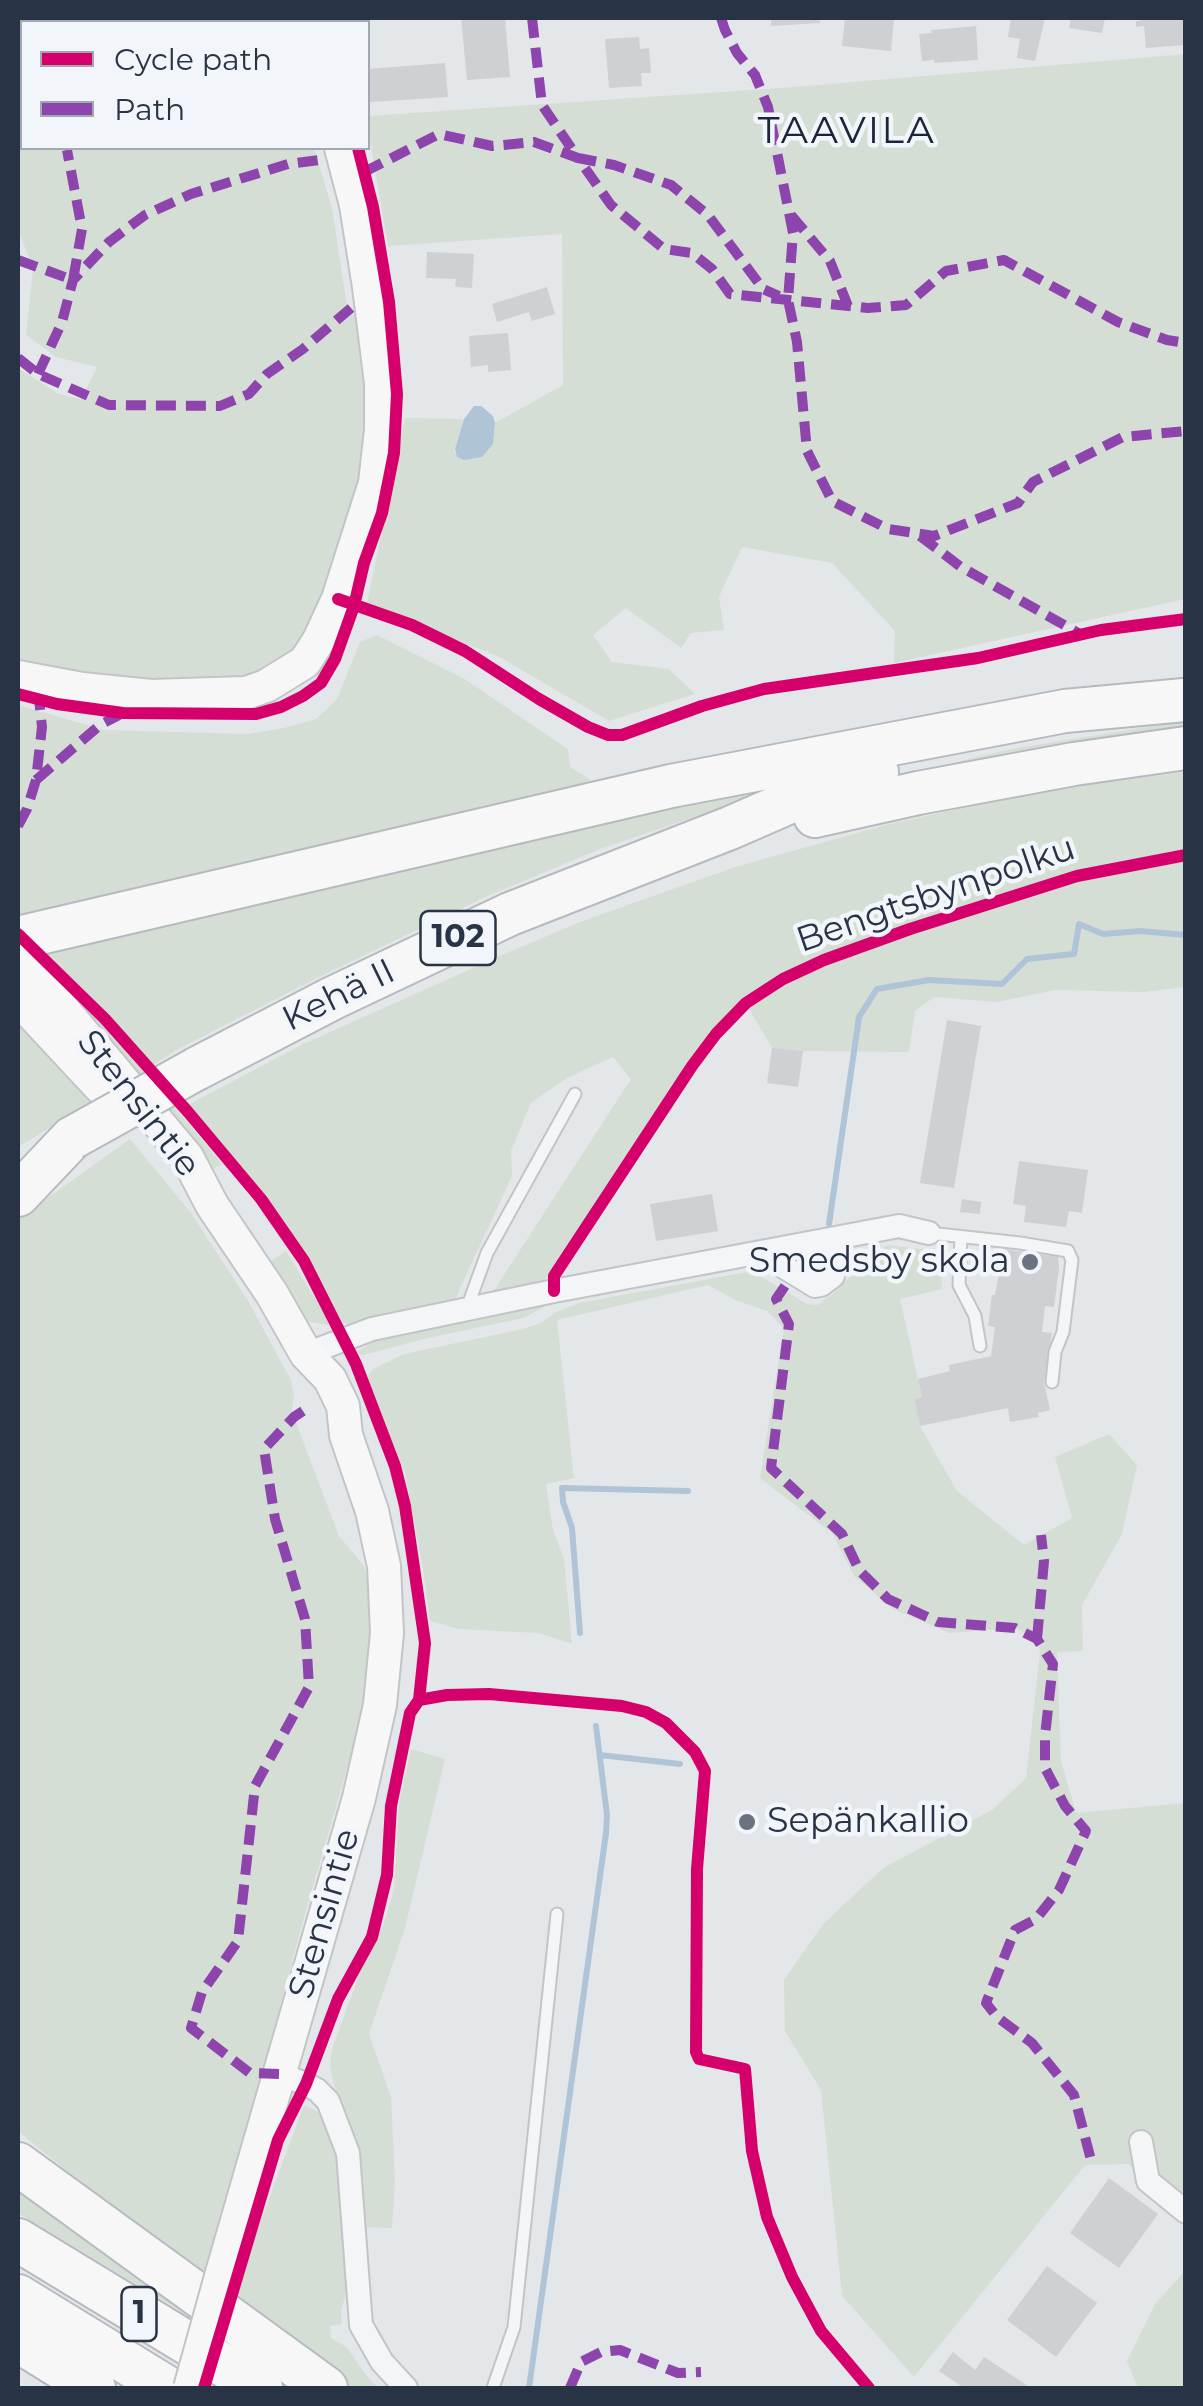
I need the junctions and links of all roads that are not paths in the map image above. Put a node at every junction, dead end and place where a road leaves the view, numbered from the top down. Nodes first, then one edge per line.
1 (342, 150) edge
2 (18, 677) edge
3 (1185, 700) edge
4 (1186, 748) edge
5 (730, 828) junction
6 (18, 938) edge
7 (18, 965) edge
8 (18, 999) edge
9 (574, 1094) dead end
10 (72, 1138) junction
11 (18, 1171) edge
12 (18, 1195) edge
13 (212, 1204) junction
14 (929, 1233) joint
15 (961, 1237) junction
16 (831, 1240) junction
17 (761, 1253) junction
18 (466, 1308) junction
19 (980, 1346) dead end
20 (306, 1354) junction
21 (1052, 1382) dead end
22 (557, 1914) dead end
23 (278, 2074) junction
24 (1140, 2142) dead end
25 (23, 2166) edge
26 (1186, 2212) edge
27 (18, 2240) edge
28 (18, 2296) edge
29 (18, 2340) edge
30 (94, 2388) edge
31 (168, 2388) edge
32 (190, 2388) edge
33 (260, 2388) edge
34 (326, 2388) edge
35 (406, 2388) edge
36 (493, 2388) edge

1 - 2 main road
3 - 5 highway, Kehä II / 102
3 - 6 highway
4 - 5 highway, Kehä II / 102
5 - 10 highway, Kehä II / 102, bridge
7 - 13 main road, Stensintie
8 - 13 main road, Stensintie
9 - 18 lane
10 - 11 highway, Kehä II / 102
10 - 12 highway
13 - 20 main road, Stensintie
14 - 15 lane
14 - 16 street
15 - 19 lane
15 - 21 lane
16 - 17 street
16 - 17 street
17 - 18 street
18 - 20 street
20 - 23 main road, Stensintie
22 - 36 lane
23 - 32 main road, Stensintie, bridge
23 - 35 street
24 - 26 street
25 - 34 highway
27 - 33 highway, 1
28 - 31 highway, 1
29 - 30 highway

